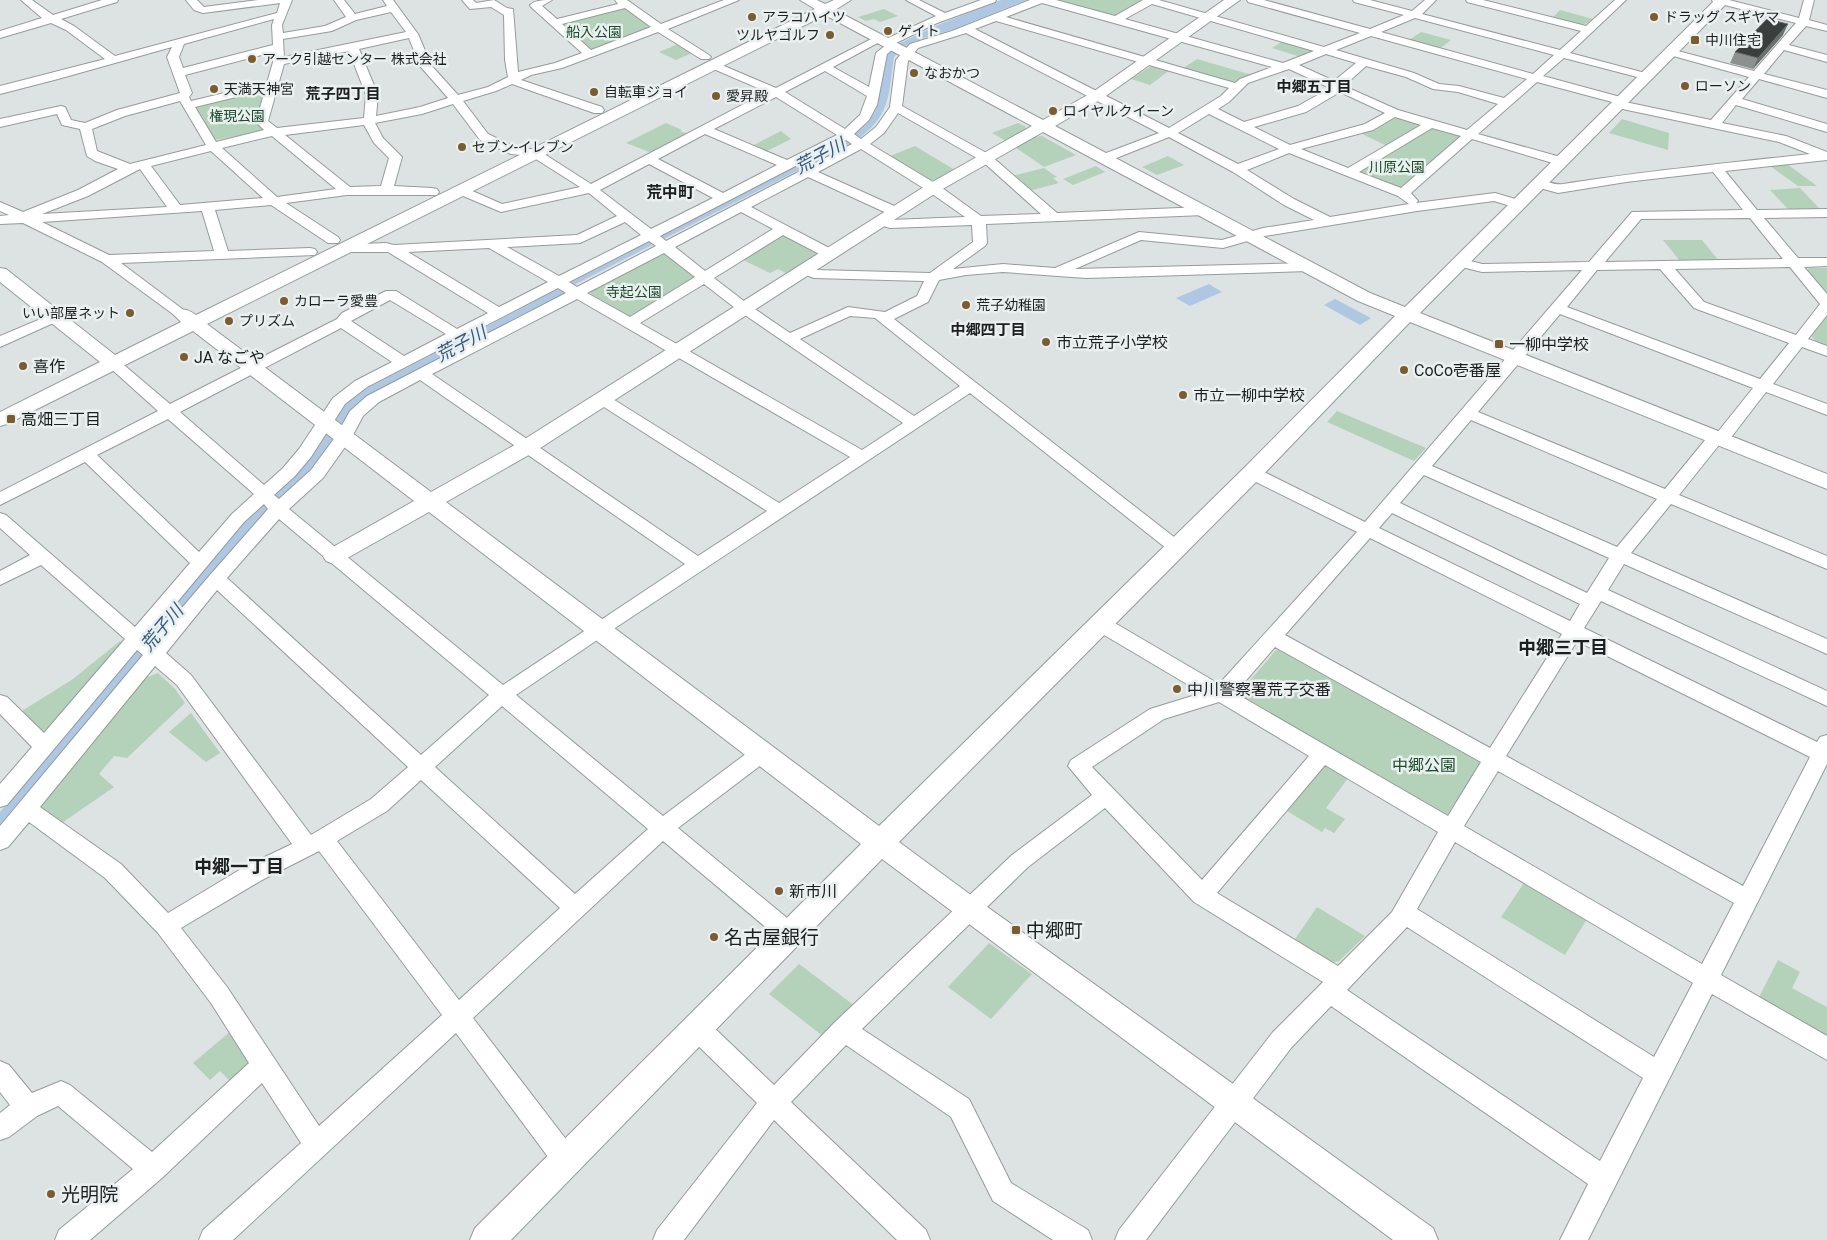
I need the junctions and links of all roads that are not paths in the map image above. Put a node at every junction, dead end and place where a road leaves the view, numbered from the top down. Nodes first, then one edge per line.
1 (26, 0) edge
2 (113, 0) edge
3 (191, 0) edge
4 (283, 0) edge
5 (287, 0) edge
6 (339, 0) edge
7 (467, 0) edge
8 (547, 0) edge
9 (734, 0) edge
10 (844, 0) edge
11 (911, 0) edge
12 (990, 0) edge
13 (1039, 0) edge
14 (1044, 0) edge
15 (1149, 0) edge
16 (1232, 0) edge
17 (1252, 0) edge
18 (1358, 0) edge
19 (1431, 0) edge
20 (1471, 0) edge
21 (1621, 0) edge
22 (1721, 0) edge
23 (1809, 0) edge
24 (623, 2) edge
25 (713, 3) edge
26 (818, 3) edge
27 (391, 4) edge
28 (522, 8) junction
29 (282, 15) junction
30 (1414, 15) junction
31 (944, 17) junction
32 (995, 17) junction
33 (53, 18) junction
34 (352, 18) junction
35 (1209, 18) junction
36 (1116, 20) junction
37 (1803, 22) junction
38 (554, 23) junction
39 (658, 27) junction
40 (1827, 28) edge
41 (966, 29) junction
42 (1588, 30) junction
43 (1371, 33) junction
44 (413, 34) junction
45 (0, 35) edge
46 (1181, 38) junction
47 (180, 41) junction
48 (278, 42) junction
49 (894, 46) junction
50 (1782, 46) junction
51 (353, 47) junction
52 (1325, 51) junction
53 (1670, 52) junction
54 (589, 54) junction
55 (1562, 54) junction
56 (1827, 59) edge
57 (113, 60) junction
58 (709, 61) junction
59 (1148, 61) junction
60 (278, 62) junction
61 (1364, 62) junction
62 (824, 66) junction
63 (1287, 66) junction
64 (178, 73) junction
65 (1757, 75) junction
66 (1645, 76) junction
67 (1535, 78) junction
68 (513, 79) junction
69 (272, 85) junction
70 (1238, 87) junction
71 (1337, 87) junction
72 (0, 90) edge
73 (776, 92) junction
74 (1098, 94) junction
75 (1827, 94) edge
76 (874, 95) junction
77 (456, 99) junction
78 (186, 101) junction
79 (1734, 101) junction
80 (1507, 103) junction
81 (1619, 103) junction
82 (896, 107) junction
83 (1208, 109) junction
84 (598, 110) junction
85 (1394, 113) junction
86 (369, 121) junction
87 (0, 123) edge
88 (1432, 123) junction
89 (1713, 125) junction
90 (1044, 126) junction
91 (1242, 126) junction
92 (86, 127) junction
93 (1827, 128) edge
94 (705, 130) junction
95 (274, 132) junction
96 (1169, 133) junction
97 (1471, 134) junction
98 (854, 139) junction
99 (212, 145) junction
100 (1289, 149) junction
101 (515, 151) junction
102 (534, 154) junction
103 (1827, 156) edge
104 (986, 158) junction
105 (1105, 158) junction
106 (649, 159) junction
107 (1560, 161) junction
108 (143, 164) junction
109 (788, 165) junction
110 (129, 168) junction
111 (1716, 168) junction
112 (1237, 169) junction
113 (808, 172) junction
114 (1350, 172) junction
115 (1538, 183) junction
116 (933, 188) junction
117 (592, 189) junction
118 (386, 190) junction
119 (461, 190) junction
120 (347, 192) junction
121 (432, 192) junction
122 (1403, 193) junction
123 (723, 198) junction
124 (274, 201) junction
125 (1517, 204) junction
126 (0, 206) edge
127 (207, 206) junction
128 (740, 207) junction
129 (1418, 207) junction
130 (176, 209) junction
131 (1204, 211) junction
132 (1827, 213) edge
133 (1754, 214) junction
134 (626, 217) junction
135 (889, 217) junction
136 (24, 218) junction
137 (1053, 218) junction
138 (0, 220) edge
139 (979, 221) junction
140 (1327, 221) junction
141 (782, 229) junction
142 (1248, 235) junction
143 (656, 241) junction
144 (339, 244) junction
145 (494, 245) junction
146 (393, 249) junction
147 (310, 252) junction
148 (830, 254) junction
149 (222, 255) junction
150 (106, 260) junction
151 (1459, 262) junction
152 (1827, 262) edge
153 (1794, 263) junction
154 (1664, 265) junction
155 (1593, 266) junction
156 (1308, 267) junction
157 (805, 270) junction
158 (1057, 271) junction
159 (0, 273) edge
160 (933, 277) junction
161 (704, 278) junction
162 (567, 287) junction
163 (1827, 304) edge
164 (744, 308) junction
165 (1557, 308) junction
166 (498, 313) junction
167 (1406, 315) junction
168 (55, 317) junction
169 (187, 318) junction
170 (884, 318) junction
171 (342, 322) junction
172 (630, 323) junction
173 (457, 335) junction
174 (789, 339) junction
175 (1799, 341) junction
176 (0, 342) edge
177 (678, 351) junction
178 (1827, 351) edge
179 (107, 358) junction
180 (1514, 358) junction
181 (403, 362) junction
182 (252, 368) junction
183 (420, 373) junction
184 (1763, 386) junction
185 (969, 387) junction
186 (602, 399) junction
187 (0, 403) edge
188 (1827, 410) edge
189 (168, 411) junction
190 (1467, 413) junction
191 (0, 420) edge
192 (914, 423) junction
193 (333, 430) junction
194 (1718, 439) junction
195 (527, 447) junction
196 (86, 454) junction
197 (862, 457) junction
198 (1421, 467) junction
199 (1252, 472) junction
200 (1827, 482) edge
201 (1668, 497) junction
202 (0, 499) edge
203 (271, 501) junction
204 (429, 501) junction
205 (1389, 505) junction
206 (779, 511) junction
207 (0, 519) edge
208 (1368, 530) junction
209 (1177, 548) junction
210 (1620, 555) junction
211 (42, 556) junction
212 (334, 556) junction
213 (200, 563) junction
214 (1827, 563) edge
215 (698, 564) junction
216 (0, 579) edge
217 (216, 579) junction
218 (1594, 597) junction
219 (1101, 624) junction
220 (599, 629) junction
221 (1573, 631) junction
222 (1273, 637) junction
223 (146, 647) junction
224 (1827, 647) edge
225 (1222, 694) junction
226 (502, 695) junction
227 (1827, 699) edge
228 (0, 702) edge
229 (44, 746) junction
230 (1825, 751) edge
231 (762, 752) junction
232 (1323, 754) junction
233 (1494, 759) junction
234 (421, 766) junction
235 (1106, 796) junction
236 (0, 799) edge
237 (27, 809) junction
238 (663, 828) junction
239 (1451, 829) junction
240 (0, 841) edge
241 (881, 842) junction
242 (315, 843) junction
243 (1202, 895) junction
244 (1748, 900) junction
245 (575, 908) junction
246 (969, 910) junction
247 (1404, 913) junction
248 (166, 926) junction
249 (790, 934) junction
250 (1708, 979) junction
251 (1334, 986) junction
252 (456, 1017) junction
253 (697, 1028) junction
254 (844, 1030) junction
255 (1827, 1049) edge
256 (264, 1065) junction
257 (0, 1073) edge
258 (1660, 1074) junction
259 (774, 1103) junction
260 (1233, 1103) junction
261 (28, 1108) junction
262 (0, 1128) edge
263 (317, 1145) junction
264 (566, 1160) junction
265 (153, 1169) junction
266 (1605, 1180) junction
267 (69, 1240) edge
268 (213, 1240) edge
269 (487, 1240) edge
270 (667, 1240) edge
271 (916, 1240) edge
272 (1078, 1240) edge
273 (1129, 1240) edge
274 (1421, 1240) edge
275 (1574, 1240) edge

1 - 33 street
2 - 33 street
3 - 4 street
5 - 29 street
6 - 34 street
7 - 28 street
8 - 28 street
9 - 25 street
10 - 26 street
11 - 31 street
12 - 31 street
13 - 32 street
14 - 36 street
15 - 35 street
15 - 36 street
16 - 35 street
17 - 43 street
18 - 30 street
19 - 30 street
20 - 42 street
21 - 42 street
22 - 37 street
22 - 53 street
23 - 37 street
24 - 38 street
24 - 39 street
25 - 39 street
26 - 49 street
26 - 58 street
27 - 34 street
27 - 44 street
28 - 38 street
28 - 68 street
29 - 47 street
29 - 48 street
30 - 43 street
30 - 55 street
31 - 49 street
32 - 41 street
32 - 59 street
33 - 45 street
33 - 57 street
34 - 48 street
35 - 46 street
35 - 52 street
36 - 46 street
37 - 40 street
37 - 50 street
38 - 54 street
39 - 54 street
39 - 58 street
41 - 49 street
41 - 74 street
42 - 55 street
43 - 52 street
43 - 67 street
44 - 51 street
44 - 77 street
46 - 59 street
46 - 63 street
47 - 57 street
47 - 64 street
48 - 60 street
48 - 64 street
49 - 62 street
49 - 76 street
49 - 82 street
49 - 90 street
50 - 56 street
50 - 65 street
51 - 60 street
51 - 86 street
52 - 61 street
52 - 63 street
53 - 65 street
53 - 66 street
54 - 68 street
55 - 66 street
55 - 67 street
57 - 72 street
58 - 73 street
58 - 84 street
58 - 102 street
59 - 70 street
59 - 74 street
60 - 69 street
61 - 71 street
61 - 80 street
62 - 73 street
62 - 76 street
63 - 70 street
63 - 71 street
64 - 78 street
65 - 75 street
65 - 79 street
66 - 81 street
67 - 80 street
67 - 81 street
68 - 77 street
68 - 84 street
69 - 78 street
69 - 95 street
70 - 83 street
71 - 85 street
71 - 91 street
73 - 94 street
73 - 98 street
74 - 90 street
74 - 96 street
76 - 98 street
77 - 86 street
77 - 101 street
78 - 92 street
78 - 99 street
79 - 89 street
79 - 93 street
80 - 97 street
81 - 89 street
81 - 107 street
82 - 98 street
82 - 104 street
83 - 91 street
83 - 96 street
84 - 101 street
85 - 88 street
85 - 100 street
86 - 95 street
86 - 118 street
87 - 92 street
88 - 97 street
88 - 114 street
89 - 103 street
90 - 104 street
90 - 105 street
91 - 100 street
92 - 110 street
94 - 106 street
94 - 109 street
95 - 99 street
95 - 120 street
96 - 105 street
96 - 112 street
97 - 107 street
97 - 122 street
98 - 109 street
98 - 113 street
98 - 116 street
99 - 108 street
99 - 124 street
100 - 112 street
100 - 114 street
101 - 102 street
101 - 121 street
102 - 117 street
102 - 119 street
103 - 111 street
104 - 116 street
104 - 137 street
105 - 131 street
106 - 117 street
106 - 123 street
107 - 115 street
108 - 110 street
108 - 130 street
109 - 123 street
110 - 136 street
111 - 115 street
111 - 133 street
112 - 140 street
113 - 128 street
113 - 135 street
114 - 122 street
115 - 125 street
116 - 135 street
116 - 139 street
117 - 119 street
117 - 134 street
118 - 120 street
118 - 121 street
119 - 144 street
120 - 124 street
121 - 144 street
122 - 129 street
123 - 143 street
124 - 127 street
124 - 144 street
125 - 129 street
125 - 151 street
126 - 136 street
127 - 130 street
127 - 149 street
128 - 141 street
128 - 143 street
129 - 140 street
130 - 136 street
131 - 137 street
131 - 142 street
132 - 133 street
133 - 153 street
133 - 155 street
134 - 143 street
134 - 145 street
135 - 139 street
135 - 148 street
136 - 138 street
136 - 150 street
137 - 139 street
139 - 160 street
140 - 142 street
141 - 148 street
141 - 161 street
142 - 156 street
142 - 158 street
143 - 161 street
143 - 162 street
144 - 146 street
144 - 147 street
144 - 169 street
145 - 146 street
145 - 162 street
146 - 166 street
147 - 149 street
147 - 169 street
148 - 157 street
149 - 150 street
150 - 169 street
151 - 155 street
151 - 167 street
152 - 153 street
153 - 154 street
153 - 163 street
154 - 155 street
154 - 175 street
155 - 165 street
156 - 158 street
156 - 167 street
157 - 160 street
157 - 164 street
158 - 160 street
159 - 168 street
160 - 170 street
161 - 164 street
161 - 172 street
162 - 166 street
162 - 172 street
162 - 183 street
163 - 175 street
164 - 174 street
164 - 177 street
165 - 180 street
165 - 184 street
166 - 173 street
167 - 180 street
167 - 199 street
168 - 176 street
168 - 179 street
169 - 179 street
169 - 182 street
170 - 174 street
170 - 185 street
171 - 173 street
171 - 181 street
171 - 182 street
172 - 177 street
173 - 181 street
174 - 192 street
175 - 178 street
175 - 184 street
177 - 186 street
177 - 197 street
179 - 187 street
179 - 189 street
179 - 191 street
180 - 190 street
180 - 194 street
181 - 193 street
182 - 189 street
182 - 193 street
183 - 193 street
183 - 195 street
184 - 188 street
184 - 194 street
185 - 192 street
185 - 209 street
186 - 195 street
186 - 206 street
189 - 196 street
189 - 203 street
190 - 198 street
190 - 201 street
192 - 197 street
193 - 203 street
193 - 203 street
193 - 204 street
194 - 200 street
194 - 201 street
195 - 204 street
195 - 215 street
196 - 202 street
196 - 213 street
197 - 206 street
198 - 205 street
198 - 210 street
199 - 208 street
199 - 209 street
201 - 210 street
201 - 214 street
203 - 212 street
203 - 213 street
203 - 217 street
204 - 212 street
204 - 220 street
205 - 208 street
205 - 218 street
206 - 215 street
207 - 211 street
208 - 221 street
208 - 222 street
209 - 219 street
210 - 218 street
210 - 224 street
211 - 216 street
211 - 223 street
212 - 226 street
213 - 223 street
215 - 220 street
217 - 223 street
217 - 234 street
218 - 221 street
218 - 227 street
219 - 225 street
219 - 241 street
220 - 226 street
220 - 231 street
221 - 230 street
221 - 233 street
222 - 225 street
222 - 233 street
223 - 229 street
223 - 237 street
223 - 242 street
225 - 232 street
225 - 235 street
226 - 234 street
226 - 238 street
228 - 229 street
229 - 236 street
230 - 244 street
231 - 238 street
231 - 241 street
232 - 239 street
232 - 243 street
233 - 239 street
233 - 244 street
234 - 242 street
234 - 245 street
235 - 243 street
235 - 246 street
237 - 240 street
237 - 248 street
238 - 245 street
238 - 249 street
239 - 247 street
239 - 250 street
241 - 246 street
241 - 249 street
242 - 248 street
242 - 252 street
243 - 251 street
244 - 250 street
245 - 252 street
246 - 254 street
246 - 260 street
247 - 251 street
247 - 258 street
248 - 256 street
249 - 253 street
250 - 255 street
250 - 258 street
251 - 260 street
251 - 266 street
252 - 263 street
252 - 264 street
253 - 259 street
253 - 264 street
254 - 259 street
254 - 272 street
256 - 263 street
256 - 265 street
257 - 261 street
258 - 266 street
259 - 270 street
259 - 271 street
260 - 273 street
260 - 274 street
261 - 262 street
261 - 265 street
263 - 268 street
264 - 269 street
265 - 267 street
266 - 275 street

